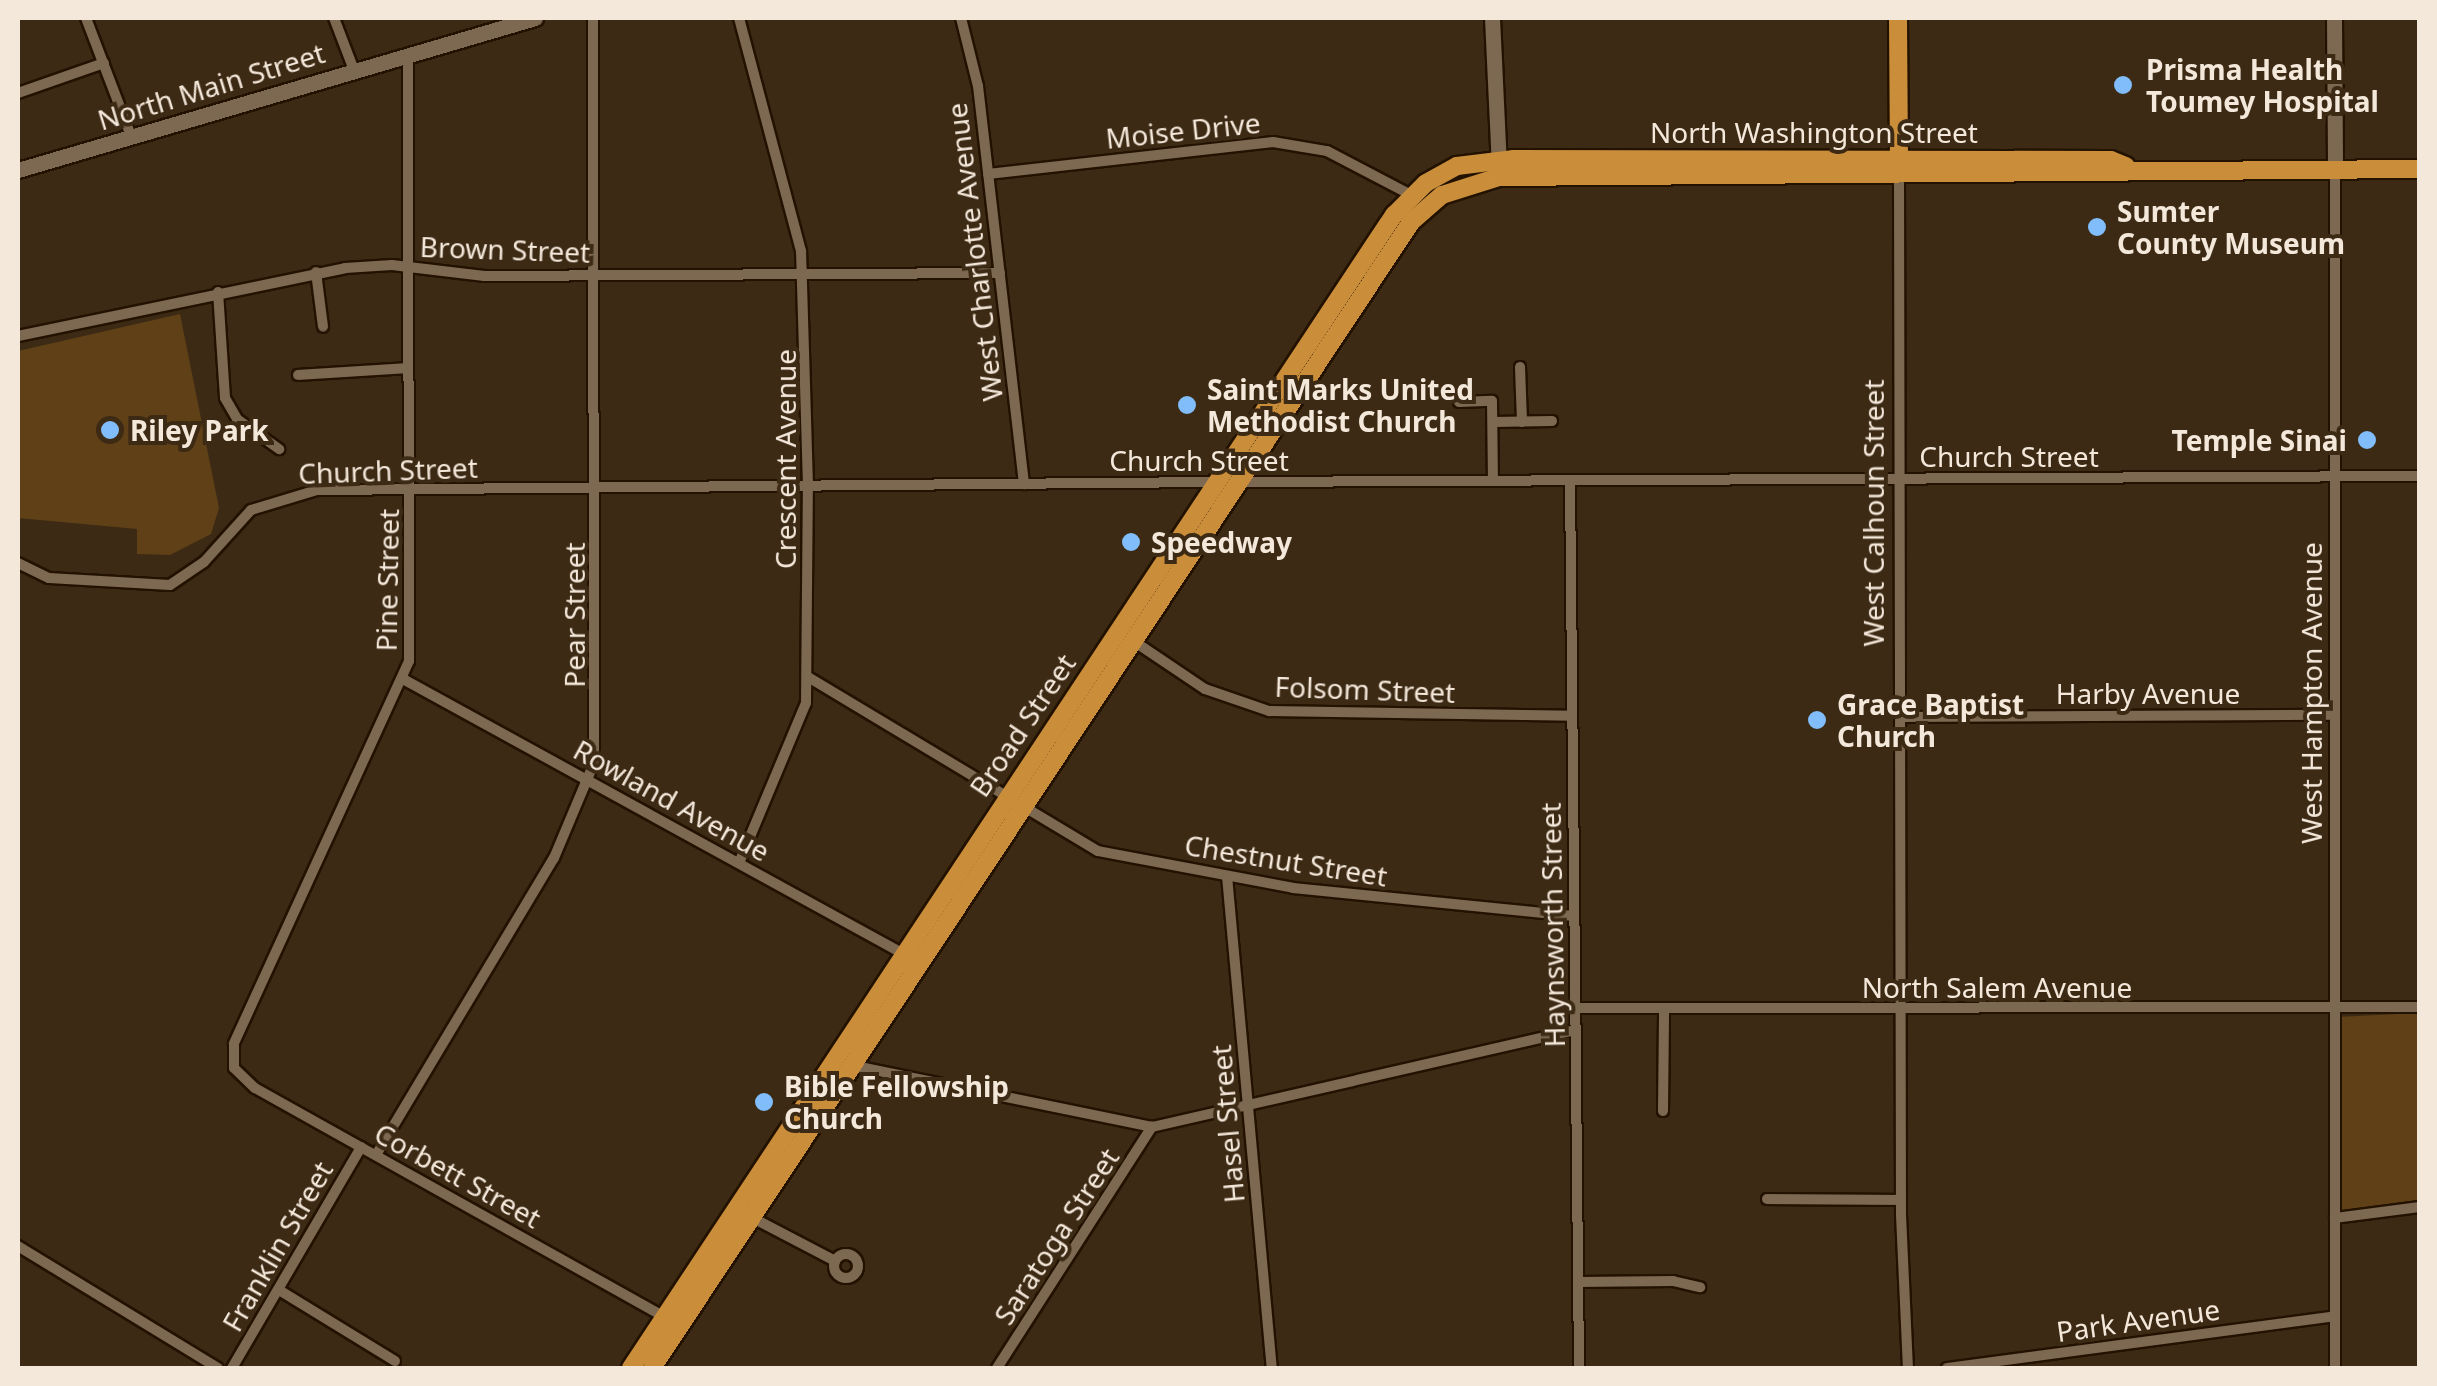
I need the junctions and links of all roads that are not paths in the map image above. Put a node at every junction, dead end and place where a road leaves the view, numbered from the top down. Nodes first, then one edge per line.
1 (86, 18) edge
2 (334, 18) edge
3 (535, 18) edge
4 (593, 18) edge
5 (739, 18) edge
6 (962, 18) edge
7 (1492, 18) edge
8 (1898, 18) edge
9 (2334, 18) edge
10 (408, 54) junction
11 (104, 63) junction
12 (354, 70) junction
13 (18, 92) edge
14 (130, 136) junction
15 (1899, 166) junction
16 (1499, 168) junction
17 (2335, 168) junction
18 (2420, 169) edge
19 (18, 170) edge
20 (988, 174) junction
21 (1421, 199) junction
22 (408, 269) junction
23 (316, 272) junction
24 (1000, 273) junction
25 (805, 274) junction
26 (595, 275) junction
27 (218, 292) junction
28 (323, 327) dead end
29 (18, 336) edge
30 (1520, 367) dead end
31 (408, 368) junction
32 (298, 376) dead end
33 (1459, 402) dead end
34 (1493, 422) junction
35 (1522, 422) junction
36 (1552, 422) dead end
37 (279, 450) dead end
38 (2337, 476) junction
39 (2420, 476) edge
40 (1901, 479) junction
41 (1570, 480) junction
42 (1494, 481) junction
43 (1216, 482) junction
44 (1238, 482) junction
45 (1024, 484) junction
46 (808, 486) junction
47 (596, 488) junction
48 (411, 490) junction
49 (18, 563) edge
50 (1126, 635) junction
51 (808, 676) junction
52 (403, 679) junction
53 (1572, 716) junction
54 (1901, 716) junction
55 (2335, 716) junction
56 (590, 781) junction
57 (1013, 804) junction
58 (739, 863) junction
59 (1227, 876) junction
60 (1574, 916) junction
61 (911, 958) junction
62 (2420, 1006) edge
63 (1575, 1008) junction
64 (2336, 1008) junction
65 (1664, 1009) junction
66 (1903, 1010) junction
67 (1576, 1030) junction
68 (843, 1061) junction
69 (234, 1068) joint
70 (1248, 1107) junction
71 (1663, 1111) dead end
72 (1152, 1128) junction
73 (361, 1147) junction
74 (376, 1155) junction
75 (1767, 1199) dead end
76 (1901, 1200) junction
77 (2420, 1207) edge
78 (751, 1217) junction
79 (2336, 1218) junction
80 (18, 1246) edge
81 (835, 1261) dead end
82 (1578, 1282) junction
83 (1700, 1287) dead end
84 (278, 1290) junction
85 (665, 1316) junction
86 (2336, 1316) junction
87 (395, 1361) dead end
88 (218, 1368) edge
89 (232, 1368) edge
90 (631, 1368) edge
91 (652, 1368) edge
92 (997, 1368) edge
93 (1272, 1368) edge
94 (1579, 1368) edge
95 (1908, 1368) edge
96 (1947, 1368) edge
97 (2335, 1368) edge

1 - 11 street
2 - 12 street
3 - 10 main road, North Main Street
4 - 26 street, Pear Street
5 - 25 street, Crescent Avenue
6 - 20 street, West Charlotte Avenue
7 - 16 main road
8 - 15 main road, West Calhoun Street
9 - 17 main road, West Hampton Avenue
10 - 12 main road, North Main Street
10 - 22 street, Pine Street
11 - 13 street
11 - 14 street
12 - 14 main road, North Main Street
14 - 19 main road, North Main Street
15 - 16 main road, North Washington Street
15 - 17 main road, North Washington Street
15 - 40 street, West Calhoun Street
16 - 21 main road, Broad Street
17 - 18 main road, North Washington Street
17 - 38 street, West Hampton Avenue
20 - 21 street, Moise Drive
20 - 24 street, West Charlotte Avenue
21 - 43 main road, Broad Street
21 - 44 main road, Broad Street
22 - 23 street, Brown Street
22 - 26 street, Brown Street
22 - 31 street, Pine Street
23 - 27 street, Brown Street
23 - 28 street
24 - 25 street, Brown Street
24 - 45 street, West Charlotte Avenue
25 - 26 street, Brown Street
25 - 46 street, Crescent Avenue
26 - 47 street, Pear Street
27 - 29 street, Brown Street
27 - 37 street
30 - 35 street
31 - 32 street
31 - 48 street, Pine Street
33 - 34 street
34 - 35 street
34 - 42 street
35 - 36 street
38 - 39 street, Church Street
38 - 40 street, Church Street
38 - 55 street, West Hampton Avenue
40 - 41 street, Church Street
40 - 54 street, West Calhoun Street
41 - 42 street, Church Street
41 - 53 street, Haynsworth Street
42 - 44 street, Church Street
43 - 44 street, Church Street
43 - 45 street, Church Street
43 - 50 main road, Broad Street
44 - 50 main road, Broad Street
45 - 46 street, Church Street
46 - 47 street, Church Street
46 - 51 street, Crescent Avenue
47 - 48 street, Church Street
47 - 56 street, Pear Street
48 - 49 street, Church Street
48 - 52 street, Pine Street
50 - 53 street, Folsom Street
50 - 57 main road, Broad Street
51 - 57 street
51 - 58 street, Crescent Avenue
52 - 56 street, Rowland Avenue
52 - 69 street, Pine Street
53 - 60 street, Haynsworth Street
54 - 55 street, Harby Avenue
54 - 66 street, West Calhoun Street
55 - 64 street, West Hampton Avenue
56 - 58 street, Rowland Avenue
56 - 74 street, Pear Street
57 - 59 street, Chestnut Street
57 - 61 main road, Broad Street
58 - 61 street, Rowland Avenue
59 - 60 street, Chestnut Street
59 - 70 street, Hasel Street
60 - 63 street, Haynsworth Street
61 - 68 main road, Broad Street
62 - 64 street, North Salem Avenue
63 - 65 street, North Salem Avenue
63 - 67 street, Haynsworth Street
64 - 66 street, North Salem Avenue
64 - 79 street, West Hampton Avenue
65 - 66 street, North Salem Avenue
65 - 71 street
66 - 76 street, West Calhoun Street
67 - 70 street
67 - 82 street, Haynsworth Street
68 - 72 street
68 - 78 main road, Broad Street
68 - 85 main road, Broad Street
69 - 73 street, Corbett Street
70 - 72 street
70 - 93 street, Hasel Street
72 - 92 street, Saratoga Street
73 - 74 street, Corbett Street
73 - 84 street, Franklin Street
74 - 85 street, Corbett Street
75 - 76 street
76 - 95 street, West Calhoun Street
77 - 79 street
78 - 81 street
78 - 91 main road, Broad Street
79 - 86 street, West Hampton Avenue
80 - 88 street
82 - 83 street
82 - 94 street, Haynsworth Street
84 - 87 street
84 - 89 street, Franklin Street
85 - 90 main road, Broad Street
86 - 96 street, Park Avenue
86 - 97 street, West Hampton Avenue

